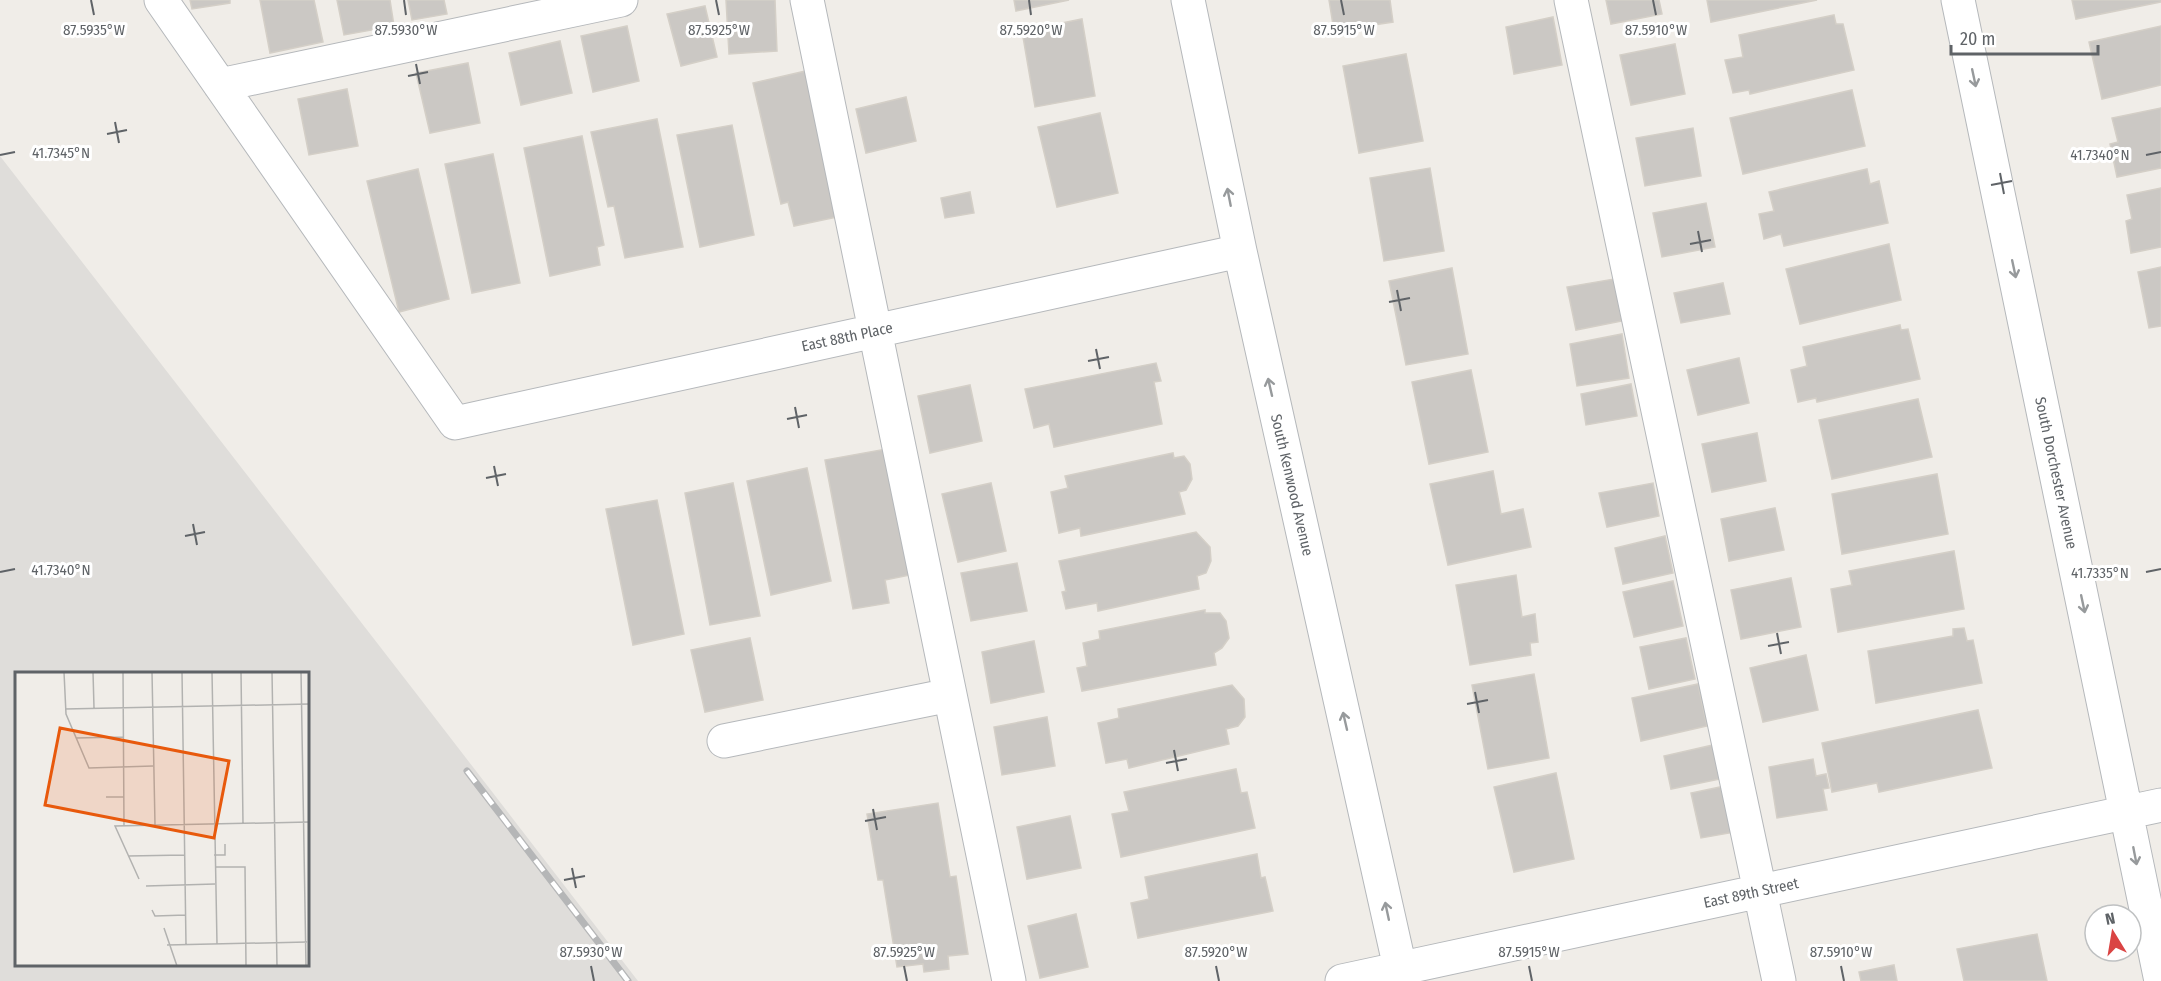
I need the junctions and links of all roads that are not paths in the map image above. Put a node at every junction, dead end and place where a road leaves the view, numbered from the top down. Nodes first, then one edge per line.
1 (161, 0) edge
2 (621, 0) edge
3 (807, 0) edge
4 (1188, 0) edge
5 (1571, 0) edge
6 (1958, 0) edge
7 (220, 85) junction
8 (1240, 251) junction
9 (875, 330) junction
10 (950, 695) junction
11 (724, 741) dead end
12 (2161, 806) edge
13 (2126, 813) junction
14 (1761, 891) junction
15 (1400, 968) junction
16 (1009, 981) edge
17 (1342, 981) edge
18 (1779, 981) edge
19 (2161, 981) edge

1 - 7 street
2 - 7 street
3 - 9 street
8 -> 4 street, South Kenwood Avenue
5 - 14 street
6 -> 13 street, South Dorchester Avenue
7 - 9 street, East 88th Place
8 - 9 street, East 88th Place
15 -> 8 street, South Kenwood Avenue
9 - 10 street
10 - 11 street
10 - 16 street
12 - 13 street, East 89th Street
13 - 14 street, East 89th Street
13 -> 19 street, South Dorchester Avenue
14 - 15 street, East 89th Street
14 - 18 street
15 - 17 street, East 89th Street

